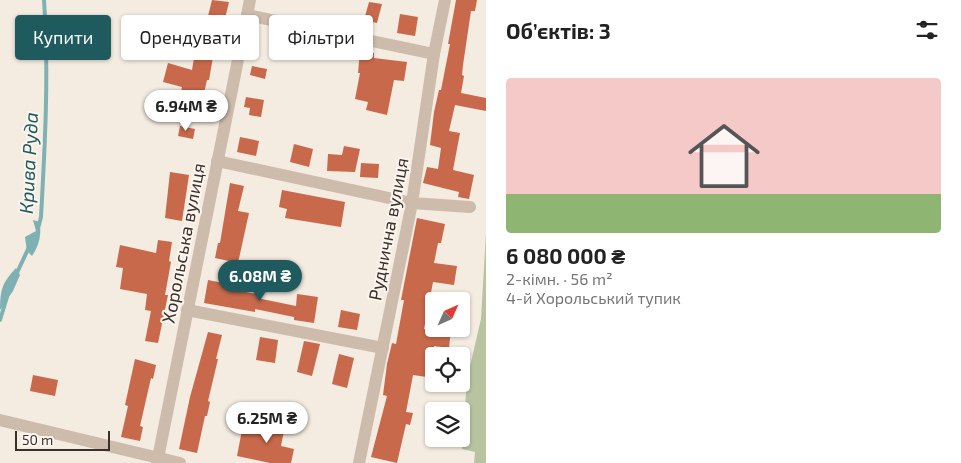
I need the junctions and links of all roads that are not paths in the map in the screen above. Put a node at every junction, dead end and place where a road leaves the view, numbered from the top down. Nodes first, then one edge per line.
1 (250, 0) edge
2 (445, 0) edge
3 (246, 15) edge
4 (259, 18) edge
5 (434, 54) junction
6 (237, 60) edge
7 (217, 162) junction
8 (412, 203) junction
9 (470, 207) dead end
10 (187, 310) junction
11 (382, 348) junction
12 (0, 420) edge
13 (157, 461) edge
14 (180, 463) edge
15 (359, 463) edge

1 - 3 street, Хорольська вулиця
2 - 5 street, Руднична вулиця
4 - 5 street
5 - 8 street, Руднична вулиця
6 - 7 street, Хорольська вулиця
7 - 8 street
7 - 10 street, Хорольська вулиця
8 - 9 street
8 - 11 street, Руднична вулиця
10 - 11 street
10 - 13 street, Хорольська вулиця
11 - 15 street, Руднична вулиця
12 - 13 street
13 - 14 street

